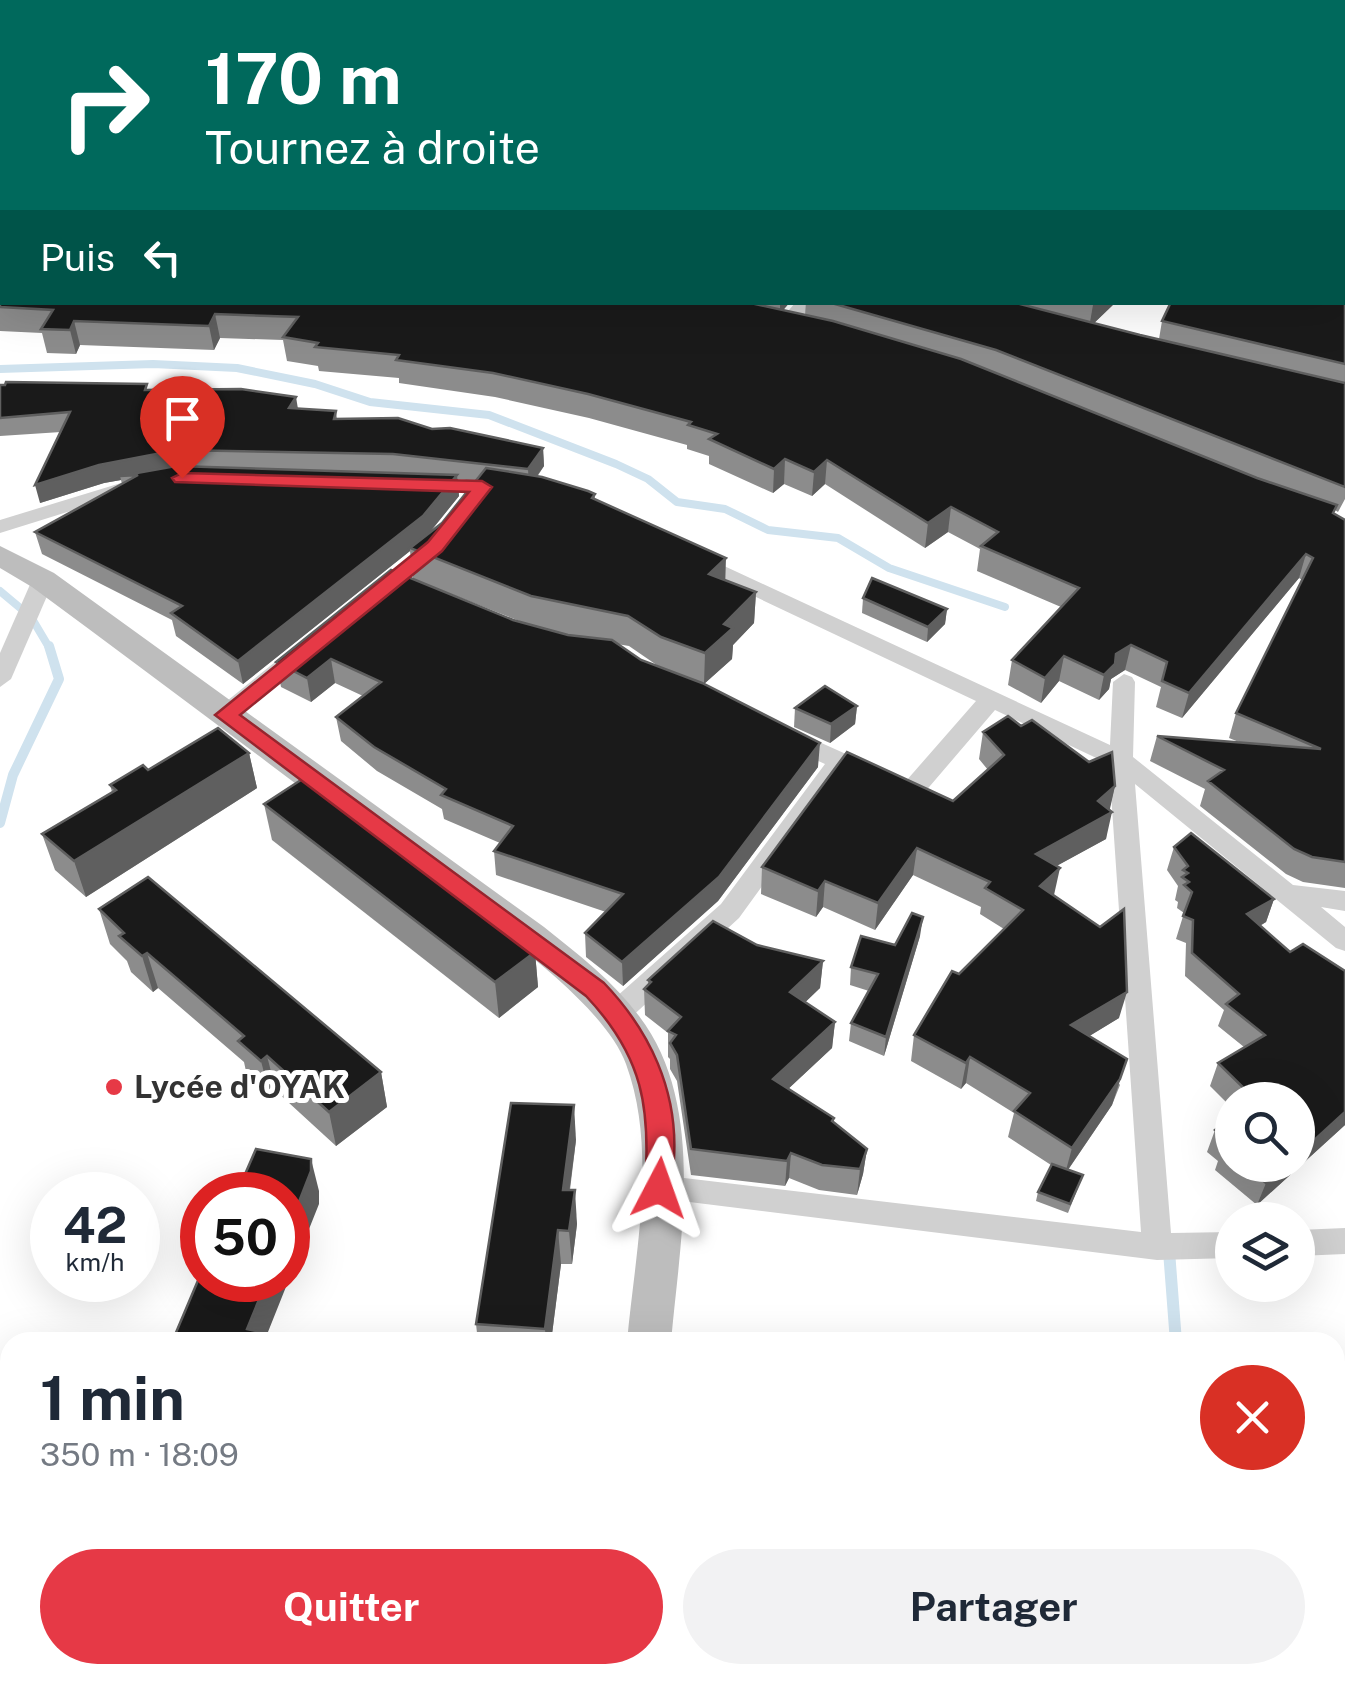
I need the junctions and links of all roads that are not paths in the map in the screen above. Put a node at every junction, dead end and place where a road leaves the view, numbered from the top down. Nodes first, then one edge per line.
1 (803, 305) edge
2 (784, 326) edge
3 (155, 482) edge
4 (456, 524) edge
5 (0, 526) edge
6 (669, 548) edge
7 (0, 555) edge
8 (43, 580) junction
9 (360, 605) edge
10 (315, 642) edge
11 (0, 679) edge
12 (1124, 682) dead end
13 (991, 699) junction
14 (226, 715) junction
15 (768, 729) edge
16 (1121, 760) junction
17 (840, 761) junction
18 (1291, 894) junction
19 (1345, 900) edge
20 (1345, 940) edge
21 (617, 1013) junction
22 (659, 1188) junction
23 (1345, 1242) edge
24 (1315, 1243) edge
25 (1215, 1245) edge
26 (1157, 1247) junction
27 (650, 1332) edge

1 - 2 street
3 - 5 street
4 - 9 street
6 - 13 street
7 - 8 main road
8 - 11 street
8 - 14 main road
10 - 14 street
12 - 16 street
13 - 16 street
13 - 17 street
14 - 21 main road
15 - 17 street
16 - 18 street
16 - 26 street
17 - 21 street
18 - 19 street
18 - 20 street
21 - 22 main road
22 - 26 street
22 - 27 main road
23 - 24 street
25 - 26 street

